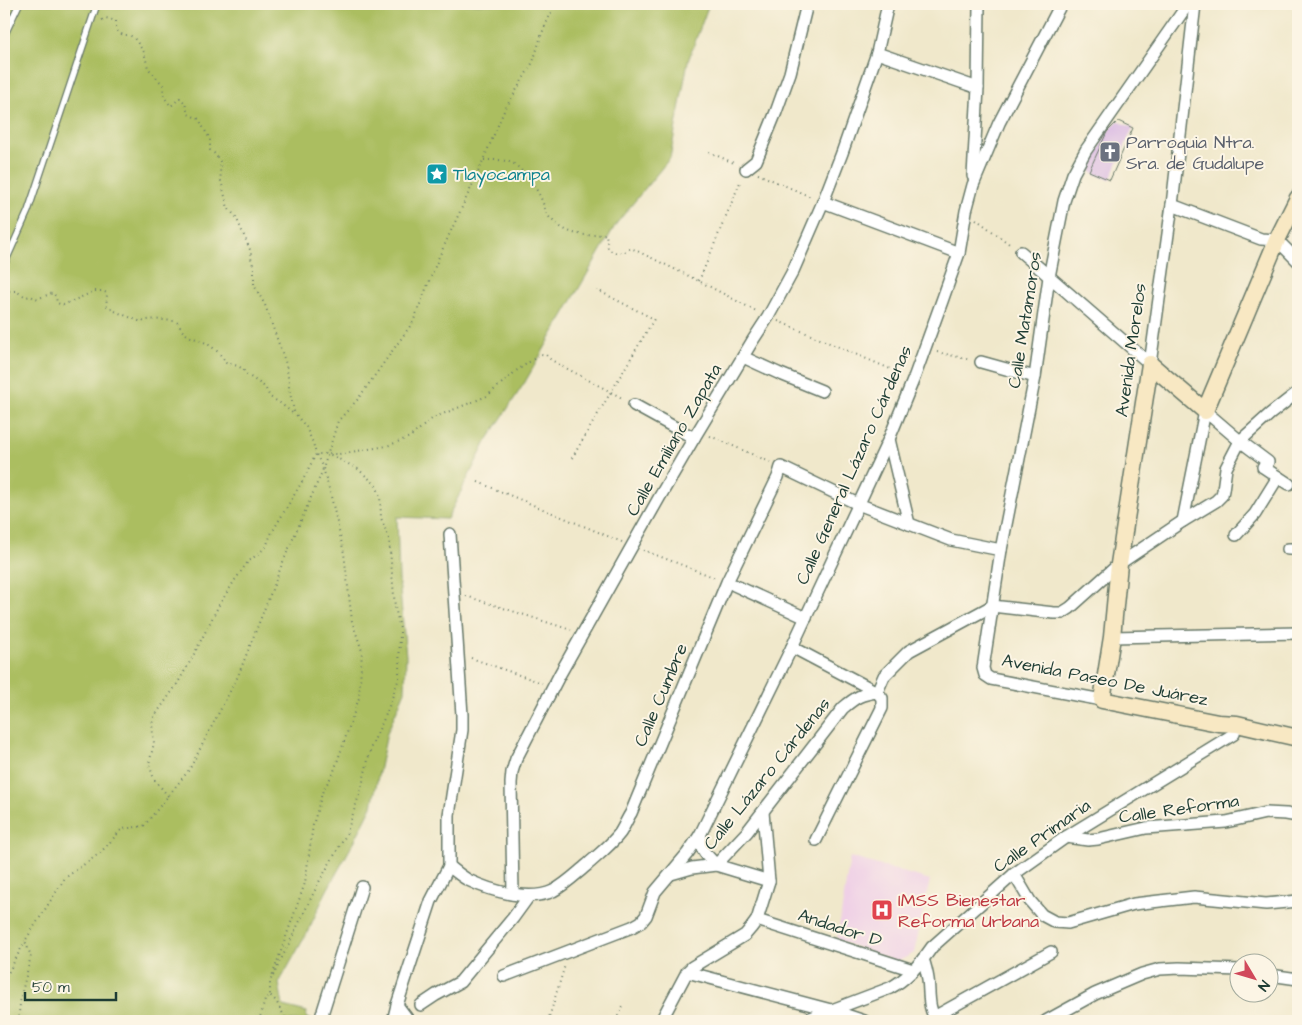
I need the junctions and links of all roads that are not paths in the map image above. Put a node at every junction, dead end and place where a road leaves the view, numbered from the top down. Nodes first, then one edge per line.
1 (19, 4) edge
2 (96, 4) edge
3 (807, 4) edge
4 (888, 4) edge
5 (979, 4) edge
6 (1061, 4) edge
7 (1188, 4) edge
8 (1195, 4) edge
9 (4, 36) edge
10 (877, 53) junction
11 (978, 88) junction
12 (746, 169) road end
13 (973, 185) junction
14 (1298, 198) edge
15 (823, 202) junction
16 (1172, 205) junction
17 (1277, 240) junction
18 (1021, 252) road end
19 (958, 253) junction
20 (1298, 261) edge
21 (4, 265) edge
22 (1049, 277) junction
23 (743, 357) junction
24 (981, 362) road end
25 (1150, 364) junction
26 (1035, 377) junction
27 (822, 391) dead end
28 (1298, 392) edge
29 (634, 405) road end
30 (1205, 411) junction
31 (696, 434) junction
32 (889, 439) junction
33 (1240, 441) junction
34 (1278, 477) junction
35 (1289, 484) dead end
36 (858, 504) junction
37 (1183, 521) junction
38 (909, 524) junction
39 (450, 534) dead end
40 (1236, 535) dead end
41 (1001, 550) junction
42 (1120, 564) junction
43 (730, 584) junction
44 (992, 606) junction
45 (806, 618) junction
46 (1298, 633) edge
47 (1112, 637) junction
48 (792, 647) junction
49 (985, 675) joint
50 (877, 692) junction
51 (1102, 700) junction
52 (1236, 729) junction
53 (1298, 738) edge
54 (1298, 748) edge
55 (763, 812) junction
56 (1298, 816) edge
57 (700, 835) junction
58 (1066, 837) junction
59 (816, 840) dead end
60 (716, 865) junction
61 (449, 866) junction
62 (671, 874) junction
63 (1014, 874) junction
64 (769, 881) junction
65 (362, 888) dead end
66 (513, 894) junction
67 (528, 896) junction
68 (1298, 901) edge
69 (757, 920) junction
70 (1051, 952) dead end
71 (923, 959) junction
72 (913, 970) junction
73 (1230, 970) edge
74 (687, 972) junction
75 (1280, 975) edge
76 (504, 976) dead end
77 (1298, 978) edge
78 (397, 1004) junction
79 (421, 1005) dead end
80 (831, 1010) junction
81 (936, 1019) edge
82 (321, 1021) edge
83 (394, 1021) edge
84 (409, 1021) edge
85 (661, 1021) edge
86 (803, 1021) edge
87 (864, 1021) edge
88 (1046, 1021) edge

1 - 9 lane
2 - 21 lane
3 - 12 street
4 - 10 street, Calle Emiliano Zapata
5 - 11 street
6 - 13 street, Calle General Lázaro Cárdenas
7 - 22 street, Calle Matamoros
8 - 16 street, Avenida Morelos
10 - 11 street
10 - 15 street, Calle Emiliano Zapata
11 - 13 street
13 - 19 street, Calle General Lázaro Cárdenas
14 - 17 street
15 - 19 street
15 - 23 street, Calle Emiliano Zapata
16 - 17 street
16 - 25 street, Avenida Morelos
17 - 20 street
17 - 30 street
18 - 22 street
19 - 32 street, Calle General Lázaro Cárdenas
22 - 25 street
22 - 26 street, Calle Matamoros
23 - 27 street
23 - 31 street, Calle Emiliano Zapata
24 - 26 street
25 - 30 street
25 - 42 street, Avenida Morelos
26 - 41 street, Calle Matamoros
28 - 33 street
29 - 31 street
30 - 33 street
30 - 37 street
31 - 66 street, Calle Emiliano Zapata
32 - 36 street, Calle General Lázaro Cárdenas
32 - 38 street
33 - 34 street
33 - 37 street
34 - 35 street
34 - 40 street
36 - 38 street
36 - 43 street, Calle Cumbre
36 - 45 street, Calle General Lázaro Cárdenas
37 - 42 street
38 - 41 street
39 - 61 street
41 - 44 street, Calle Matamoros
42 - 44 street
42 - 47 street, Avenida Morelos
43 - 45 street
43 - 67 street, Calle Cumbre
44 - 49 street, Calle Matamoros
44 - 50 street
45 - 48 street, Calle General Lázaro Cárdenas
46 - 47 street
47 - 51 street, Avenida Morelos
48 - 50 street
48 - 57 street, Calle General Lázaro Cárdenas
49 - 51 street, Avenida Paseo De Juárez
50 - 55 street, Calle Lázaro Cárdenas
50 - 59 street
51 - 52 street, Avenida Paseo De Juárez
52 - 53 street, Avenida Paseo De Juárez
52 - 54 street, Avenida Paseo De Juárez
52 - 58 street, Calle Primaria
55 - 60 street, Calle Lázaro Cárdenas
55 - 64 street
56 - 58 street, Calle Reforma
57 - 60 street
57 - 62 street, Calle General Lázaro Cárdenas
58 - 63 street, Calle Primaria
60 - 62 street, Calle Lázaro Cárdenas
60 - 64 street
61 - 66 street, Calle Cumbre
61 - 78 street
62 - 76 street, Calle General Lázaro Cárdenas
63 - 68 street
63 - 71 street, Calle Primaria
64 - 69 street
65 - 82 street
66 - 67 street, Calle Cumbre
67 - 79 street
69 - 72 street, Andador D
69 - 74 street
70 - 81 street
71 - 72 street, Calle Primaria
71 - 81 street
72 - 80 street, Calle Primaria
73 - 88 street
74 - 80 street
74 - 85 street
75 - 77 street
78 - 83 street
78 - 84 street
80 - 86 street, Calle Primaria
80 - 87 street

